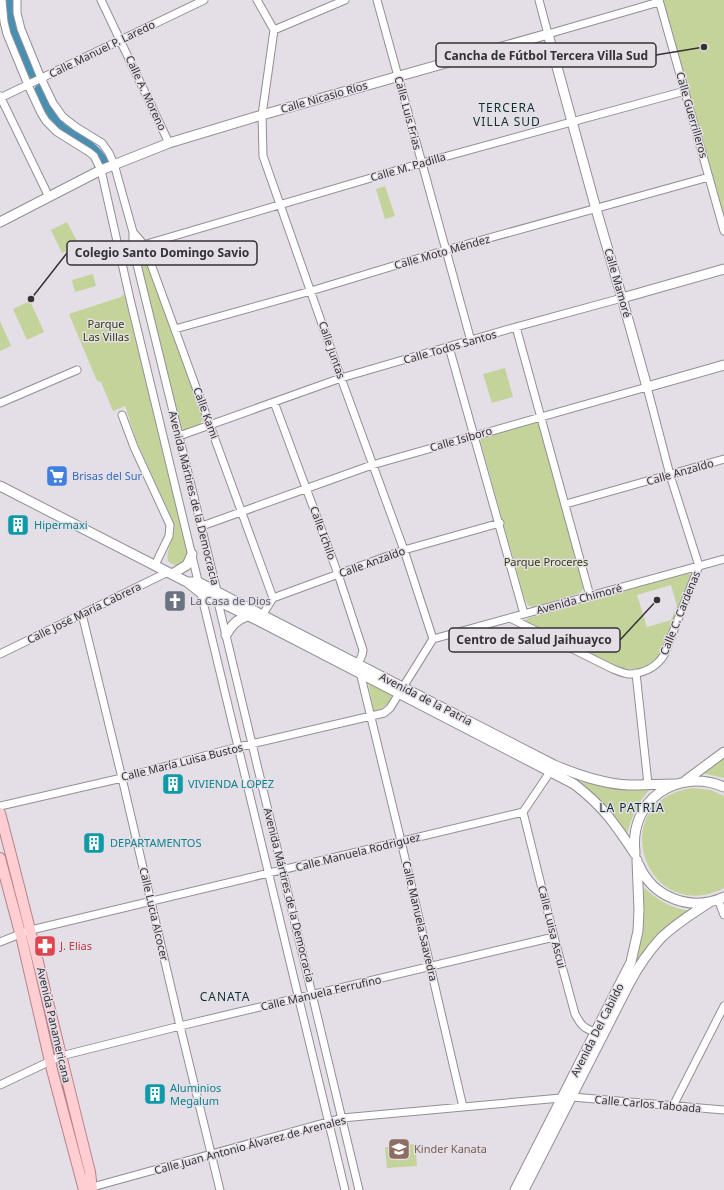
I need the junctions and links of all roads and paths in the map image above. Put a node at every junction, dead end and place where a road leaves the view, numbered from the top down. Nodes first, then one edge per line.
1 (2, 0) edge
2 (17, 0) edge
3 (101, 0) edge
4 (204, 0) edge
5 (257, 0) edge
6 (345, 0) edge
7 (377, 0) edge
8 (539, 0) edge
9 (659, 1) edge
10 (274, 30) junction
11 (548, 34) junction
12 (121, 40) junction
13 (398, 76) junction
14 (41, 78) junction
15 (28, 85) junction
16 (685, 91) junction
17 (0, 97) edge
18 (262, 114) junction
19 (572, 122) junction
20 (169, 143) junction
21 (114, 164) junction
22 (422, 164) junction
23 (100, 170) junction
24 (709, 177) junction
25 (49, 197) junction
26 (279, 204) junction
27 (596, 209) junction
28 (0, 222) edge
29 (724, 231) edge
30 (133, 232) junction
31 (144, 245) junction
32 (133, 248) junction
33 (446, 250) junction
34 (724, 269) edge
35 (311, 291) junction
36 (622, 298) junction
37 (516, 327) junction
38 (175, 329) junction
39 (471, 341) junction
40 (449, 347) junction
41 (724, 365) edge
42 (77, 370) dead end
43 (341, 378) junction
44 (647, 387) junction
45 (274, 402) junction
46 (0, 403) edge
47 (122, 415) dead end
48 (541, 416) junction
49 (211, 425) junction
50 (179, 436) junction
51 (474, 436) junction
52 (724, 459) edge
53 (372, 465) junction
54 (670, 475) junction
55 (0, 486) edge
56 (307, 488) junction
57 (566, 504) junction
58 (242, 511) junction
59 (500, 523) junction
60 (202, 526) junction
61 (404, 550) junction
62 (192, 554) junction
63 (724, 559) edge
64 (155, 565) junction
65 (699, 566) junction
66 (170, 573) junction
67 (338, 574) junction
68 (187, 582) junction
69 (198, 582) junction
70 (217, 591) junction
71 (201, 593) junction
72 (590, 596) junction
73 (273, 598) junction
74 (218, 602) junction
75 (82, 614) junction
76 (524, 614) junction
77 (247, 616) junction
78 (261, 618) junction
79 (510, 618) junction
80 (226, 634) junction
81 (433, 639) junction
82 (0, 654) edge
83 (358, 664) junction
84 (636, 673) junction
85 (361, 674) junction
86 (401, 690) junction
87 (371, 716) junction
88 (252, 744) junction
89 (238, 747) junction
90 (724, 752) edge
91 (552, 768) junction
92 (122, 778) junction
93 (685, 781) junction
94 (648, 784) junction
95 (675, 784) junction
96 (724, 787) edge
97 (0, 806) edge
98 (523, 812) junction
99 (0, 813) edge
100 (401, 841) junction
101 (636, 857) junction
102 (0, 858) edge
103 (282, 870) junction
104 (268, 873) junction
105 (717, 899) edge
106 (151, 901) junction
107 (724, 915) edge
108 (31, 930) junction
109 (20, 934) junction
110 (554, 937) junction
111 (0, 942) edge
112 (431, 967) junction
113 (313, 994) junction
114 (298, 998) junction
115 (724, 1006) edge
116 (180, 1026) junction
117 (595, 1032) junction
118 (61, 1056) junction
119 (51, 1061) junction
120 (0, 1085) edge
121 (567, 1098) junction
122 (673, 1106) junction
123 (463, 1108) junction
124 (724, 1110) edge
125 (342, 1118) junction
126 (328, 1122) junction
127 (212, 1155) junction
128 (89, 1189) edge
129 (220, 1190) edge
130 (345, 1190) edge
131 (359, 1190) edge
132 (515, 1190) edge
133 (524, 1190) edge

1 - 15 street, Avenida Mártires de la Democracia
2 - 14 street, Avenida Mártires de la Democracia
3 - 12 street, Calle A. Moreno
4 - 12 street, Calle Manuel P. Laredo
5 - 10 street
6 - 10 street
7 - 13 street, Calle Luis Frias
8 - 11 street, Calle Mamoré
9 - 11 street, Calle Nicasio Ríos
9 - 16 street, Calle Guerrilleros
10 - 18 street, Calle Juntas
11 - 13 street, Calle Nicasio Ríos
11 - 19 street, Calle Mamoré
12 - 14 street, Calle Manuel P. Laredo
12 - 20 street, Calle A. Moreno
13 - 18 street, Calle Nicasio Ríos
13 - 22 street, Calle Luis Frias
14 - 15 street, Calle Manuel P. Laredo
14 - 21 street, Avenida Mártires de la Democracia
15 - 17 street, Calle Manuel P. Laredo
15 - 23 street, Avenida Mártires de la Democracia
16 - 19 street, Calle M. Padilla
16 - 24 street, Calle Guerrilleros
17 - 25 street
18 - 20 street, Calle Nicasio Ríos
18 - 26 street, Calle Juntas
19 - 22 street, Calle M. Padilla
19 - 27 street, Calle Mamoré
20 - 21 street, Calle Nicasio Ríos
21 - 23 street, Calle Nicasio Ríos
21 - 30 street, Avenida Mártires de la Democracia
22 - 26 street, Calle M. Padilla
22 - 33 street, Calle Luis Frias
23 - 25 street, Calle Nicasio Ríos
23 - 62 street, Avenida Mártires de la Democracia
24 - 27 street, Calle Moto Méndez
24 - 29 street, Calle Guerrilleros
25 - 28 street, Calle Nicasio Ríos
26 - 31 street, Calle M. Padilla
26 - 35 street, Calle Juntas
27 - 33 street, Calle Moto Méndez
27 - 36 street, Calle Mamoré
30 - 31 street, Calle Kami
30 - 32 street, Avenida Mártires de la Democracia
31 - 32 street, Calle M. Padilla
31 - 38 street, Calle Kami
32 - 50 street, Avenida Mártires de la Democracia
33 - 35 street, Calle Moto Méndez
33 - 39 street, Calle Luis Frias
34 - 36 street, Calle Todos Santos
35 - 38 street, Calle Moto Méndez
35 - 43 street, Calle Juntas
36 - 37 street, Calle Todos Santos
36 - 44 street, Calle Mamoré
37 - 39 street, Calle Todos Santos
37 - 48 street
38 - 49 street, Calle Kami
39 - 40 street, Calle Todos Santos
40 - 43 street, Calle Todos Santos
40 - 51 street
41 - 44 street, Calle Isiboro
42 - 46 street
43 - 45 street, Calle Todos Santos
43 - 53 street, Calle Juntas
44 - 48 street, Calle Isiboro
44 - 54 street, Calle Mamoré
45 - 49 street, Calle Todos Santos
45 - 56 street, Calle Ichilo
47 - 64 street
48 - 51 street, Calle Isiboro
48 - 57 street
49 - 50 street, Calle Todos Santos
49 - 58 street, Calle Kami
50 - 60 street, Avenida Mártires de la Democracia
51 - 53 street, Calle Isiboro
51 - 59 street
52 - 54 street, Calle Anzaldo
53 - 56 street, Calle Isiboro
53 - 61 street, Calle Juntas
54 - 57 street, Calle Anzaldo
54 - 65 street, Calle Mamoré
55 - 64 street, Avenida de la Patria
56 - 58 street, Calle Isiboro
56 - 67 street, Calle Ichilo
57 - 72 street
58 - 60 street, Calle Isiboro
58 - 73 street, Calle Kami
59 - 61 street, Calle Anzaldo
59 - 76 street
60 - 70 street, Avenida Mártires de la Democracia
61 - 67 street, Calle Anzaldo
61 - 81 street, Calle Juntas
62 - 66 street
62 - 69 street, Avenida Mártires de la Democracia
63 - 65 street, Avenida Chimoré
64 - 66 street, Avenida de la Patria
65 - 72 street, Avenida Chimoré
65 - 84 street, Calle C. Cardenas
66 - 68 street, Avenida de la Patria
66 - 75 street, Calle José María Cabrera
67 - 73 street, Calle Anzaldo
67 - 83 street, Calle Ichilo
68 - 69 street, Avenida de la Patria
68 - 71 street, Avenida de la Patria
69 - 70 street, Avenida de la Patria
69 - 71 street, Avenida Mártires de la Democracia
70 - 74 street, Avenida Mártires de la Democracia
70 - 78 street, Avenida de la Patria
71 - 74 street, Avenida de la Patria
71 - 89 street, Avenida Mártires de la Democracia
72 - 76 street, Avenida Chimoré
73 - 78 street
74 - 77 street, Avenida de la Patria
74 - 80 street, Avenida Mártires de la Democracia
75 - 82 street, Calle José María Cabrera
75 - 92 street, Calle Lucia Alcocer
76 - 79 street, Avenida Chimoré
77 - 78 street, Avenida de la Patria
77 - 80 street
78 - 83 street, Avenida de la Patria
78 - 85 street, Avenida de la Patria
79 - 81 street, Avenida Chimoré
79 - 84 street, Calle C. Cardenas
80 - 88 street, Avenida Mártires de la Democracia
81 - 86 street
83 - 85 street, Calle Manuela Saavedra
83 - 86 street, Avenida de la Patria
84 - 94 street
85 - 86 street, Avenida de la Patria
85 - 87 street, Calle Manuela Saavedra
86 - 87 street, Calle María Luisa Bustos
86 - 91 street, Avenida de la Patria
87 - 88 street, Calle María Luisa Bustos
87 - 100 street, Calle Manuela Saavedra
88 - 89 street, Calle María Luisa Bustos
88 - 103 street, Avenida Mártires de la Democracia
89 - 92 street, Calle María Luisa Bustos
89 - 104 street, Avenida Mártires de la Democracia
90 - 93 street
91 - 94 street, Avenida de la Patria
91 - 98 street
91 - 101 street, Avenida de la Patria
92 - 97 street, Calle María Luisa Bustos
92 - 106 street, Calle Lucia Alcocer
93 - 95 street
93 - 96 street
94 - 95 street, Avenida de la Patria
95 - 101 street, Avenida Del Cabildo
98 - 100 street, Calle Manuela Rodriguez
98 - 110 street, Calle Luisa Ascui
99 - 108 main road, Avenida Panamericana
100 - 103 street, Calle Manuela Rodriguez
100 - 112 street, Calle Manuela Saavedra
101 - 105 street, Avenida de la Patria
101 - 117 street, Avenida Del Cabildo
102 - 109 main road, Avenida Panamericana
103 - 104 street, Calle Manuela Rodriguez
103 - 113 street, Avenida Mártires de la Democracia
104 - 106 street, Calle Manuela Rodriguez
104 - 114 street, Avenida Mártires de la Democracia
105 - 107 street
105 - 121 street, Avenida Del Cabildo
106 - 108 street, Calle Manuela Rodriguez
106 - 116 street, Calle Lucia Alcocer
108 - 109 street, Calle Manuela Rodriguez
108 - 118 main road, Avenida Panamericana
109 - 111 street, Calle Manuela Rodriguez
109 - 119 main road, Avenida Panamericana
110 - 112 street, Calle Manuela Ferrufino
110 - 117 street, Calle Luisa Ascui
112 - 113 street, Calle Manuela Ferrufino
112 - 123 street, Calle Manuela Saavedra
113 - 114 street, Calle Manuela Ferrufino
113 - 125 street, Avenida Mártires de la Democracia
114 - 116 street, Calle Manuela Ferrufino
114 - 126 street, Avenida Mártires de la Democracia
115 - 122 street
116 - 118 street, Calle Manuela Ferrufino
116 - 127 street, Calle Lucia Alcocer
117 - 121 street, Avenida Del Cabildo
118 - 119 street, Calle Manuela Ferrufino
118 - 128 main road, Avenida Panamericana
119 - 120 street, Calle Manuela Ferrufino
119 - 128 main road, Avenida Panamericana
121 - 122 street, Calle Carlos Taboada
121 - 123 street, Calle Juan Antonio Álvarez de Arenales
121 - 132 street, Avenida Del Cabildo
121 - 133 street, Avenida Del Cabildo
122 - 124 street, Calle Carlos Taboada
123 - 125 street, Calle Juan Antonio Álvarez de Arenales
125 - 126 street, Calle Juan Antonio Álvarez de Arenales
125 - 131 street, Avenida Mártires de la Democracia
126 - 127 street, Calle Juan Antonio Álvarez de Arenales
126 - 130 street, Avenida Mártires de la Democracia
127 - 128 street, Calle Juan Antonio Álvarez de Arenales
127 - 129 street, Calle Lucia Alcocer

